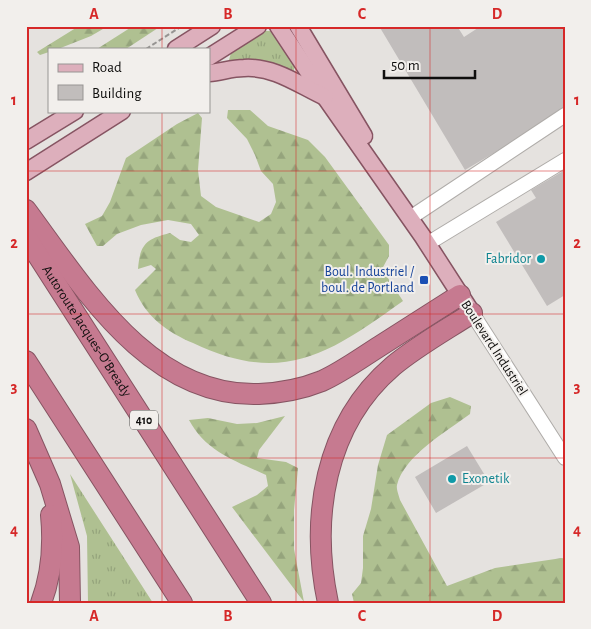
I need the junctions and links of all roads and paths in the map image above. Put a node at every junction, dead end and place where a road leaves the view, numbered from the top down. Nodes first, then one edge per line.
1 (182, 26) edge
2 (212, 26) edge
3 (258, 26) edge
4 (278, 26) edge
5 (298, 26) edge
6 (148, 48) edge
7 (178, 48) edge
8 (210, 56) edge
9 (210, 73) edge
10 (325, 97) junction
11 (73, 112) edge
12 (120, 112) edge
13 (565, 115) edge
14 (26, 141) edge
15 (565, 160) edge
16 (26, 172) edge
17 (26, 210) edge
18 (410, 218) junction
19 (26, 237) edge
20 (425, 241) junction
21 (460, 295) junction
22 (472, 313) junction
23 (26, 361) edge
24 (26, 429) edge
25 (36, 450) junction
26 (565, 458) edge
27 (41, 603) edge
28 (70, 603) edge
29 (182, 603) edge
30 (261, 603) edge
31 (328, 603) edge

1 - 6 path
2 - 7 main road
3 - 8 main road
4 - 10 main road, Boulevard Industriel
5 - 18 main road, Boulevard Industriel
9 - 10 main road
10 - 18 main road, Boulevard Industriel
11 - 14 main road
12 - 16 main road
13 - 18 street
15 - 20 street
17 - 21 highway
18 - 20 main road, Boulevard Industriel
19 - 30 highway, Autoroute Jacques-O'Bready / 410
20 - 21 main road, Boulevard Industriel
21 - 22 main road, Boulevard Industriel
22 - 26 street, Boulevard Industriel
22 - 31 highway
23 - 29 highway
24 - 25 highway
25 - 27 highway
25 - 28 highway

